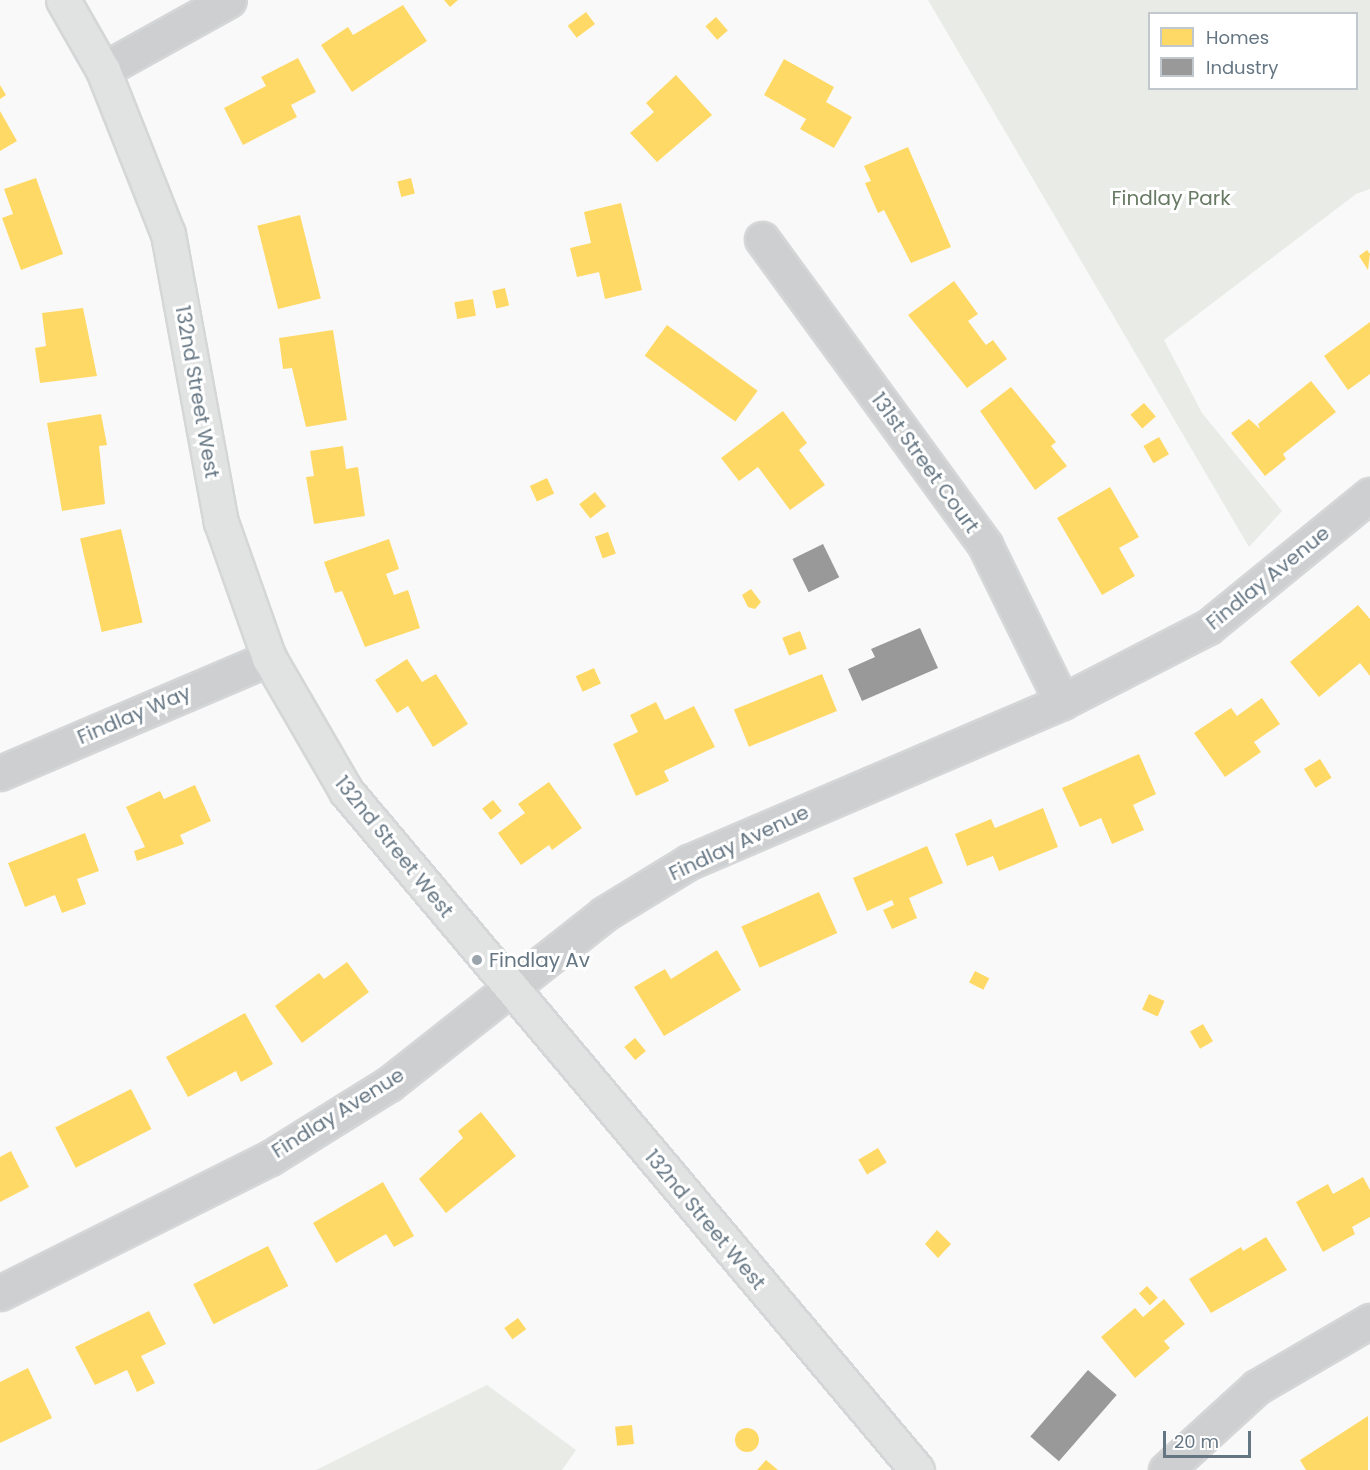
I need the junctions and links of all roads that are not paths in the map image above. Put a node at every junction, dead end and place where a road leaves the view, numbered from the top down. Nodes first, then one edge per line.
1 (63, 0) edge
2 (229, 0) edge
3 (103, 70) junction
4 (762, 239) dead end
5 (1370, 495) edge
6 (269, 658) junction
7 (1062, 702) junction
8 (0, 773) edge
9 (510, 989) junction
10 (0, 1293) edge
11 (1370, 1321) edge
12 (917, 1470) edge
13 (1166, 1470) edge

1 - 3 street, 132nd Street West
2 - 3 street
3 - 6 street, 132nd Street West
4 - 7 street, 131st Street Court
5 - 7 street, Findlay Avenue
6 - 8 street, Findlay Way
6 - 9 street, 132nd Street West
7 - 9 street, Findlay Avenue
9 - 10 street, Findlay Avenue
9 - 12 street, 132nd Street West
11 - 13 street

